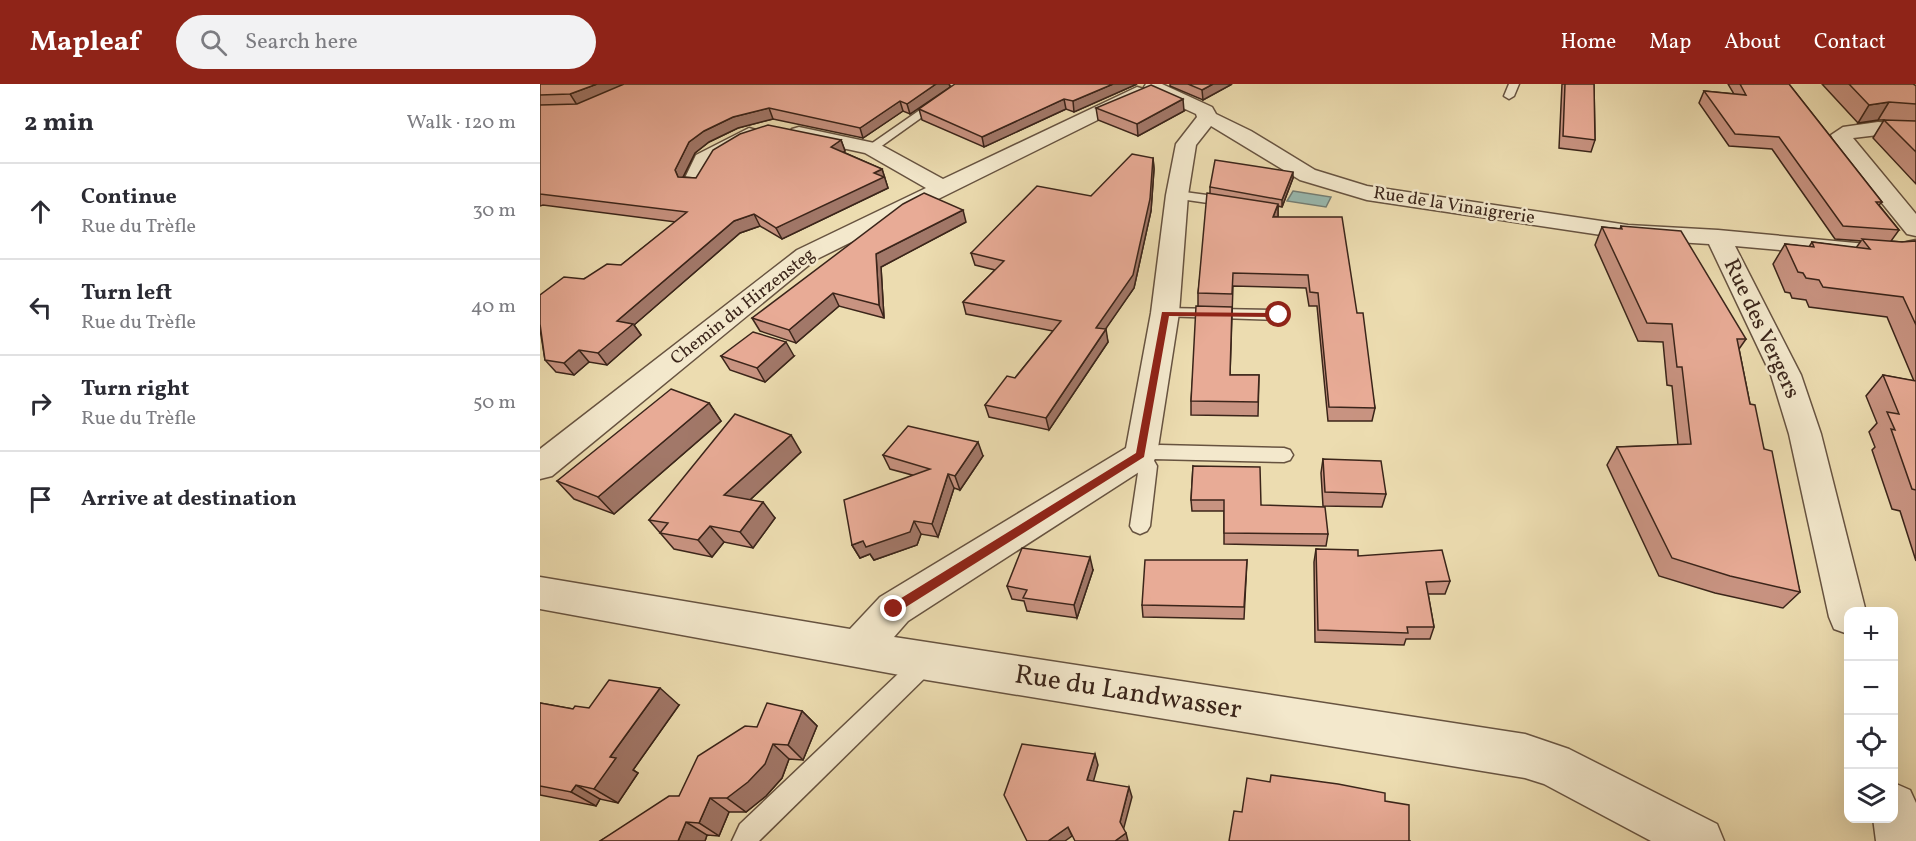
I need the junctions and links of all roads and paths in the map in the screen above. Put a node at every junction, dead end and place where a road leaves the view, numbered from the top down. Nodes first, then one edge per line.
1 (955, 84) edge
2 (1514, 84) edge
3 (1156, 86) edge
4 (1509, 96) dead end
5 (1207, 118) junction
6 (1916, 131) edge
7 (872, 148) junction
8 (694, 182) edge
9 (941, 187) junction
10 (1177, 195) junction
11 (1245, 205) edge
12 (1916, 229) edge
13 (1718, 237) junction
14 (1916, 247) edge
15 (1165, 313) junction
16 (1279, 315) dead end
17 (1141, 454) junction
18 (1284, 455) dead end
19 (540, 467) edge
20 (1140, 526) dead end
21 (540, 593) edge
22 (1846, 607) edge
23 (860, 648) junction
24 (927, 661) junction
25 (1896, 823) edge
26 (745, 841) edge
27 (1700, 841) edge
28 (1900, 841) edge

1 - 7 lane
2 - 4 lane
3 - 5 street, Rue de la Vinaigrerie
3 - 9 street, Chemin du Hirzensteg
5 - 10 street
5 - 13 street, Rue de la Vinaigrerie
6 - 12 street
7 - 8 street
7 - 9 street
9 - 19 street, Chemin du Hirzensteg
10 - 11 lane
10 - 15 street
13 - 14 street, Rue des Vergers
13 - 22 street, Rue des Vergers
15 - 16 lane
15 - 17 street
17 - 18 lane
17 - 20 lane
17 - 23 street
21 - 23 street, Rue du Landwasser
23 - 24 street, Rue du Landwasser
24 - 26 lane
24 - 27 street, Rue du Landwasser
25 - 28 street

